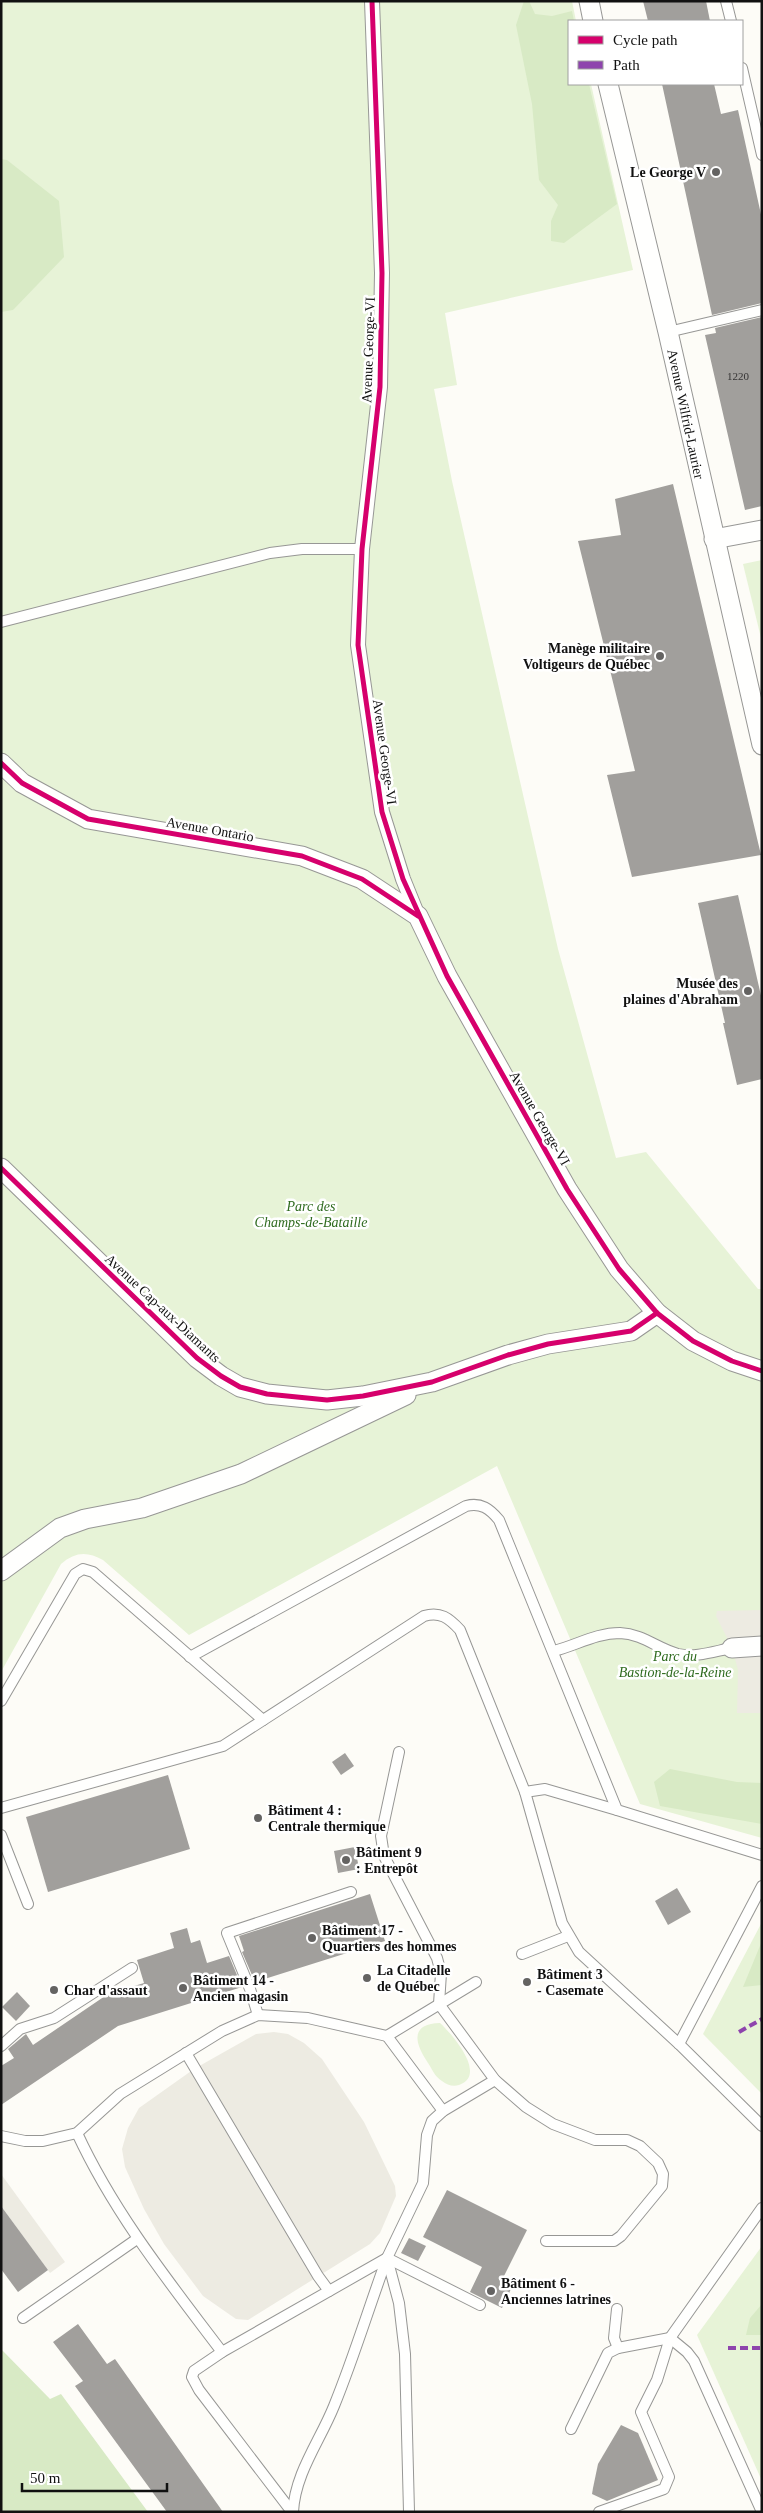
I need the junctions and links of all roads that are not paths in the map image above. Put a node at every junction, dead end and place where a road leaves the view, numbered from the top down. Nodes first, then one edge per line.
1 (372, 1) edge
2 (588, 1) edge
3 (726, 1) edge
4 (593, 20) edge
5 (731, 20) edge
6 (743, 72) edge
7 (608, 85) edge
8 (762, 155) edge
9 (762, 310) edge
10 (668, 332) junction
11 (762, 530) edge
12 (714, 539) junction
13 (362, 548) junction
14 (1, 622) edge
15 (762, 746) edge
16 (1, 763) edge
17 (418, 916) junction
18 (1, 1168) edge
19 (658, 1314) junction
20 (762, 1371) edge
21 (432, 1382) junction
22 (1, 1572) edge
23 (762, 1646) edge
24 (732, 1648) joint
25 (554, 1650) junction
26 (190, 1656) junction
27 (1, 1701) edge
28 (263, 1720) junction
29 (400, 1752) dead end
30 (525, 1792) junction
31 (1, 1808) edge
32 (617, 1810) junction
33 (1, 1835) edge
34 (762, 1855) edge
35 (762, 1886) edge
36 (351, 1892) dead end
37 (28, 1904) dead end
38 (568, 1936) junction
39 (522, 1954) dead end
40 (132, 1968) dead end
41 (476, 1982) dead end
42 (439, 2004) junction
43 (258, 2015) junction
44 (387, 2036) junction
45 (679, 2044) junction
46 (1, 2046) edge
47 (186, 2053) junction
48 (495, 2080) junction
49 (443, 2111) junction
50 (762, 2126) edge
51 (77, 2133) junction
52 (1, 2136) edge
53 (762, 2208) edge
54 (137, 2239) junction
55 (546, 2242) dead end
56 (387, 2258) junction
57 (329, 2291) junction
58 (480, 2304) dead end
59 (617, 2309) dead end
60 (24, 2318) dead end
61 (670, 2338) junction
62 (618, 2348) junction
63 (222, 2352) junction
64 (571, 2429) dead end
65 (292, 2512) edge
66 (409, 2512) edge
67 (599, 2512) edge
68 (762, 2512) edge

1 - 13 street, Avenue George-VI
2 - 4 street
3 - 5 lane
6 - 8 lane
7 - 10 street, Avenue Wilfrid-Laurier
9 - 10 lane
10 - 12 street, Avenue Wilfrid-Laurier
11 - 12 street
12 - 15 street, Avenue Wilfrid-Laurier
13 - 14 lane
13 - 17 street, Avenue George-VI
16 - 17 street, Avenue Ontario
17 - 19 street, Avenue George-VI
18 - 21 street, Avenue Cap-aux-Diamants
19 - 20 street, Avenue George-VI
19 - 21 street, Avenue Cap-aux-Diamants
21 - 22 street, Avenue Cap-aux-Diamants
23 - 24 street
24 - 25 lane
25 - 26 lane
25 - 32 lane
26 - 27 lane
26 - 28 lane
28 - 30 lane
28 - 31 lane
29 - 42 lane
30 - 32 lane
30 - 38 lane
32 - 34 lane
33 - 37 lane
35 - 45 lane
36 - 43 lane
38 - 39 lane
38 - 45 lane
40 - 46 lane
41 - 42 lane
42 - 44 lane
42 - 48 lane
43 - 44 lane
43 - 47 lane
44 - 49 lane
45 - 50 lane
47 - 51 lane
47 - 57 lane
48 - 49 lane
48 - 55 lane
49 - 56 lane
51 - 52 lane
51 - 54 lane
53 - 61 lane
54 - 60 lane
54 - 63 lane
56 - 57 lane
56 - 58 lane
56 - 65 lane
56 - 66 lane
57 - 63 lane
59 - 62 lane
61 - 62 lane
61 - 67 lane
61 - 68 lane
62 - 64 lane
63 - 65 lane

